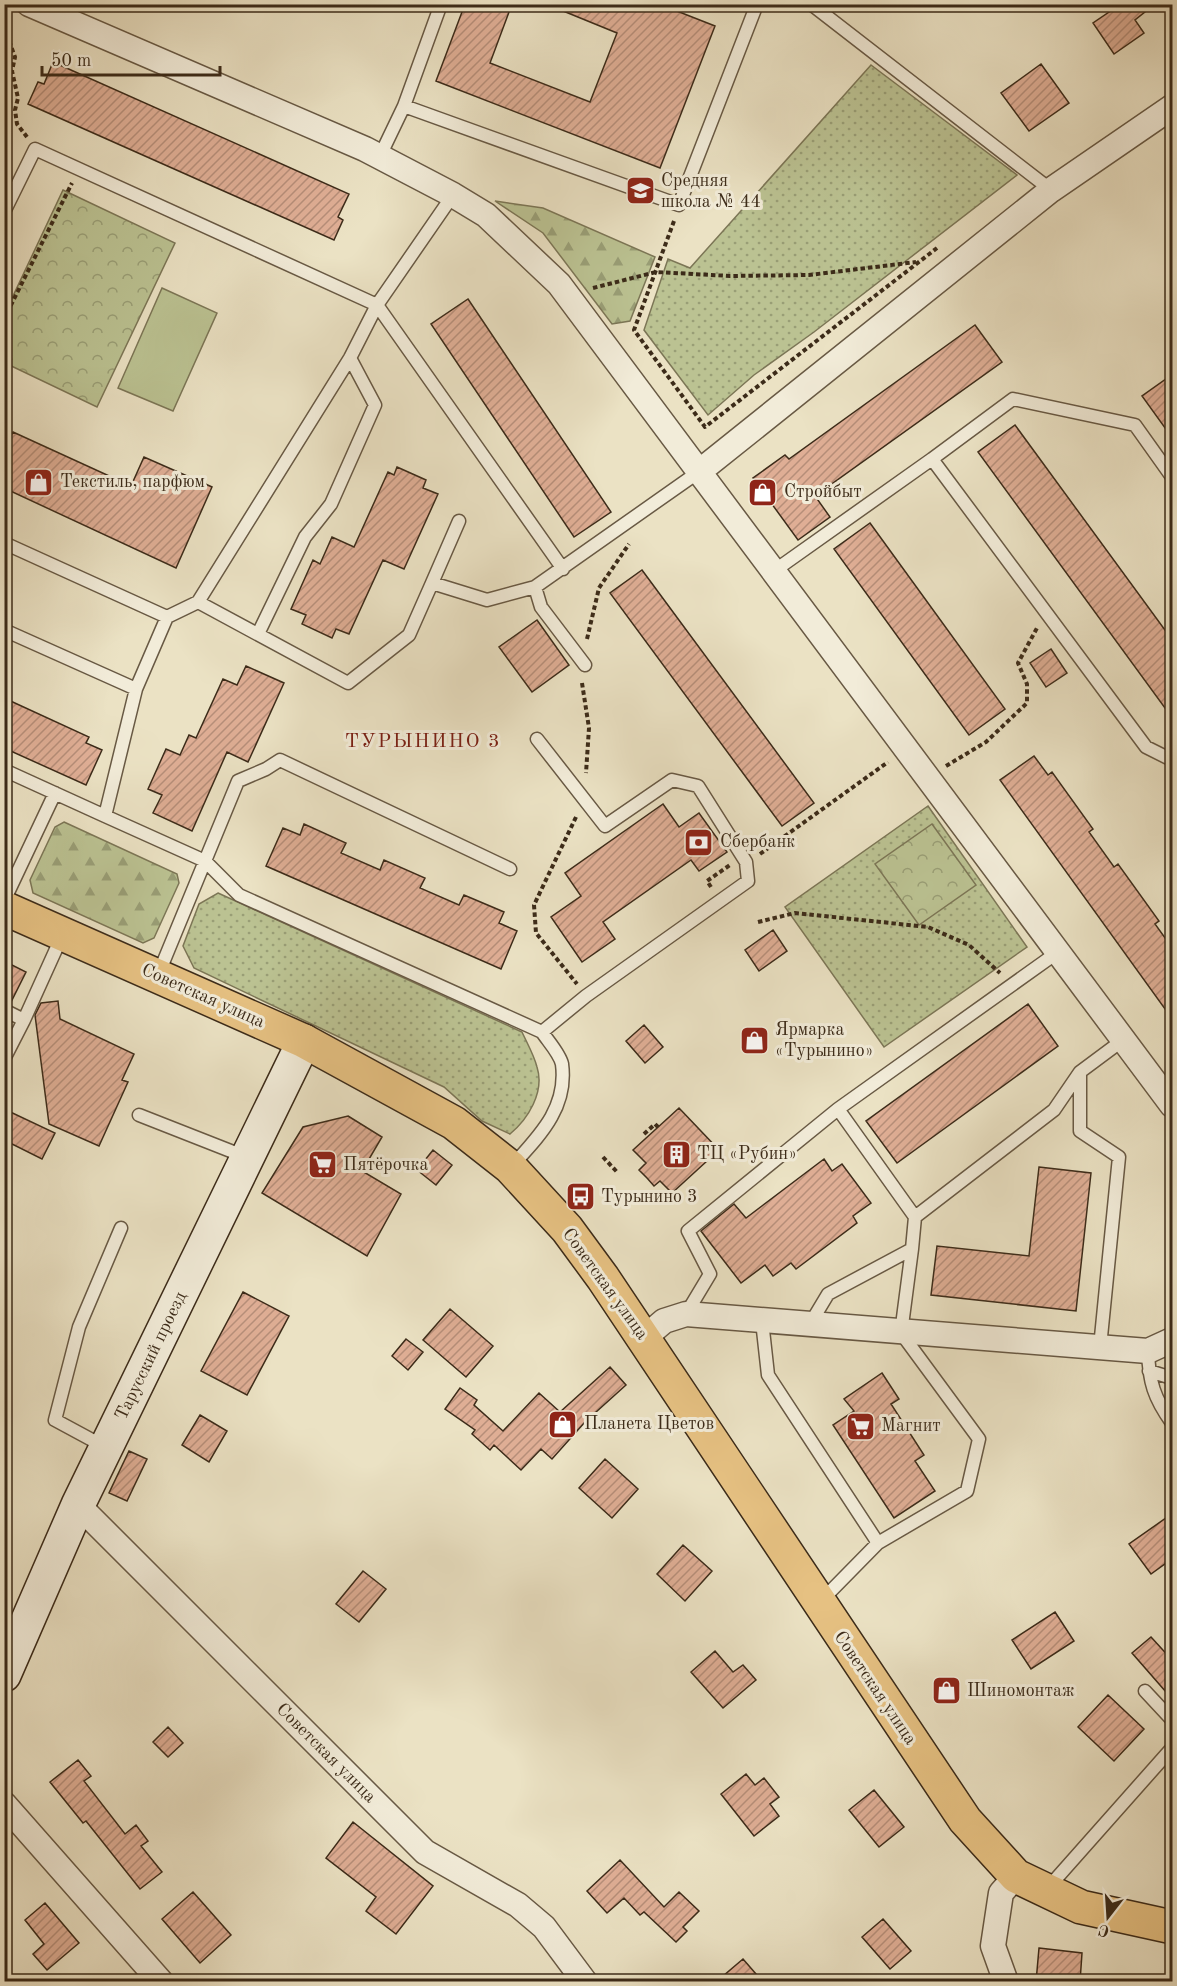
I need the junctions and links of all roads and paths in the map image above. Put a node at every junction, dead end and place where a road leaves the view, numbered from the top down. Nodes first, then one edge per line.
1 (29, 4) edge
2 (441, 4) edge
3 (757, 4) edge
4 (811, 4) edge
5 (4, 27) edge
6 (405, 106) junction
7 (1173, 107) edge
8 (35, 149) junction
9 (380, 156) junction
10 (79, 169) junction
11 (1051, 190) junction
12 (453, 195) junction
13 (679, 205) junction
14 (4, 212) edge
15 (946, 241) dead end
16 (917, 262) junction
17 (656, 272) junction
18 (593, 288) dead end
19 (377, 305) junction
20 (4, 319) edge
21 (350, 358) junction
22 (933, 459) junction
23 (700, 471) junction
24 (1173, 477) edge
25 (647, 508) junction
26 (459, 521) dead end
27 (4, 543) edge
28 (563, 569) junction
29 (774, 571) junction
30 (432, 583) junction
31 (535, 587) junction
32 (198, 602) junction
33 (166, 617) junction
34 (1054, 620) junction
35 (4, 630) edge
36 (258, 634) junction
37 (585, 665) junction
38 (136, 689) junction
39 (537, 739) dead end
40 (906, 748) junction
41 (1173, 760) edge
42 (4, 770) edge
43 (926, 774) junction
44 (55, 793) junction
45 (585, 799) junction
46 (105, 816) junction
47 (205, 861) junction
48 (746, 862) junction
49 (510, 869) dead end
50 (4, 901) edge
51 (4, 908) edge
52 (758, 922) dead end
53 (63, 934) junction
54 (1058, 952) junction
55 (158, 976) junction
56 (1014, 985) junction
57 (586, 996) junction
58 (4, 1010) edge
59 (24, 1020) junction
60 (542, 1032) junction
61 (1123, 1040) junction
62 (304, 1041) junction
63 (4, 1059) edge
64 (1080, 1072) junction
65 (1173, 1105) edge
66 (838, 1109) junction
67 (139, 1115) dead end
68 (658, 1127) dead end
69 (644, 1134) dead end
70 (603, 1157) dead end
71 (247, 1158) junction
72 (510, 1167) junction
73 (617, 1172) dead end
74 (915, 1216) junction
75 (121, 1228) dead end
76 (912, 1249) junction
77 (686, 1314) junction
78 (762, 1321) junction
79 (809, 1325) junction
80 (901, 1333) junction
81 (644, 1338) junction
82 (1173, 1340) edge
83 (1100, 1347) junction
84 (1149, 1361) junction
85 (1173, 1378) edge
86 (1173, 1423) edge
87 (106, 1448) junction
88 (78, 1505) junction
89 (878, 1543) junction
90 (818, 1604) junction
91 (4, 1675) edge
92 (1145, 1692) dead end
93 (1173, 1720) edge
94 (1173, 1748) edge
95 (4, 1804) edge
96 (1016, 1876) junction
97 (1046, 1890) junction
98 (1173, 1927) edge
99 (161, 1982) edge
100 (585, 1982) edge
101 (1006, 1982) edge

1 - 9 street
2 - 6 lane
3 - 13 lane
4 - 11 lane
5 - 8 path
6 - 9 lane
6 - 13 lane
7 - 11 street
8 - 10 lane
8 - 14 lane
9 - 12 street
10 - 19 lane
10 - 20 path
11 - 23 street
12 - 19 lane
12 - 23 street
13 - 17 path
15 - 16 path
16 - 17 path
16 - 17 path
17 - 18 path
19 - 21 lane
19 - 28 lane
21 - 32 lane
21 - 36 lane
22 - 24 lane
22 - 29 lane
22 - 34 lane
23 - 25 lane
23 - 29 street
25 - 28 lane
25 - 37 path
26 - 30 lane
27 - 33 lane
28 - 31 lane
29 - 40 street
30 - 31 lane
30 - 36 lane
31 - 37 lane
32 - 33 lane
32 - 36 lane
33 - 38 lane
34 - 41 lane
34 - 43 path
35 - 38 lane
37 - 45 path
38 - 46 lane
39 - 45 lane
40 - 43 street
40 - 48 path
42 - 44 lane
43 - 54 street
44 - 46 lane
44 - 50 lane
45 - 48 lane
45 - 57 path
46 - 47 lane
47 - 49 lane
47 - 55 lane
47 - 60 lane
48 - 57 lane
51 - 53 main road, Советская улица
52 - 56 path
53 - 55 main road, Советская улица
53 - 59 lane
54 - 56 lane
54 - 61 street
55 - 62 main road, Советская улица
56 - 66 lane
57 - 60 lane
58 - 59 lane
59 - 63 lane
60 - 72 lane
61 - 64 lane
61 - 65 street
62 - 71 street, Тарусский проезд
62 - 72 main road, Советская улица
64 - 74 lane
64 - 83 lane
66 - 74 lane
66 - 77 lane
67 - 71 lane
68 - 69 path
70 - 73 path
71 - 87 street, Тарусский проезд
72 - 81 main road, Советская улица
74 - 76 lane
75 - 87 lane
76 - 79 lane
76 - 80 lane
77 - 78 street
77 - 81 street
78 - 79 street
78 - 89 lane
79 - 80 street
80 - 83 street
80 - 89 lane
81 - 90 main road, Советская улица
82 - 84 street
83 - 84 street
84 - 85 lane
84 - 86 lane
87 - 88 street, Тарусский проезд
88 - 91 street, Тарусский проезд
88 - 100 street, Советская улица
89 - 90 lane
90 - 96 main road, Советская улица
92 - 93 lane
94 - 97 lane
95 - 99 street
96 - 97 main road, Советская улица
96 - 101 street
97 - 98 main road, Советская улица

